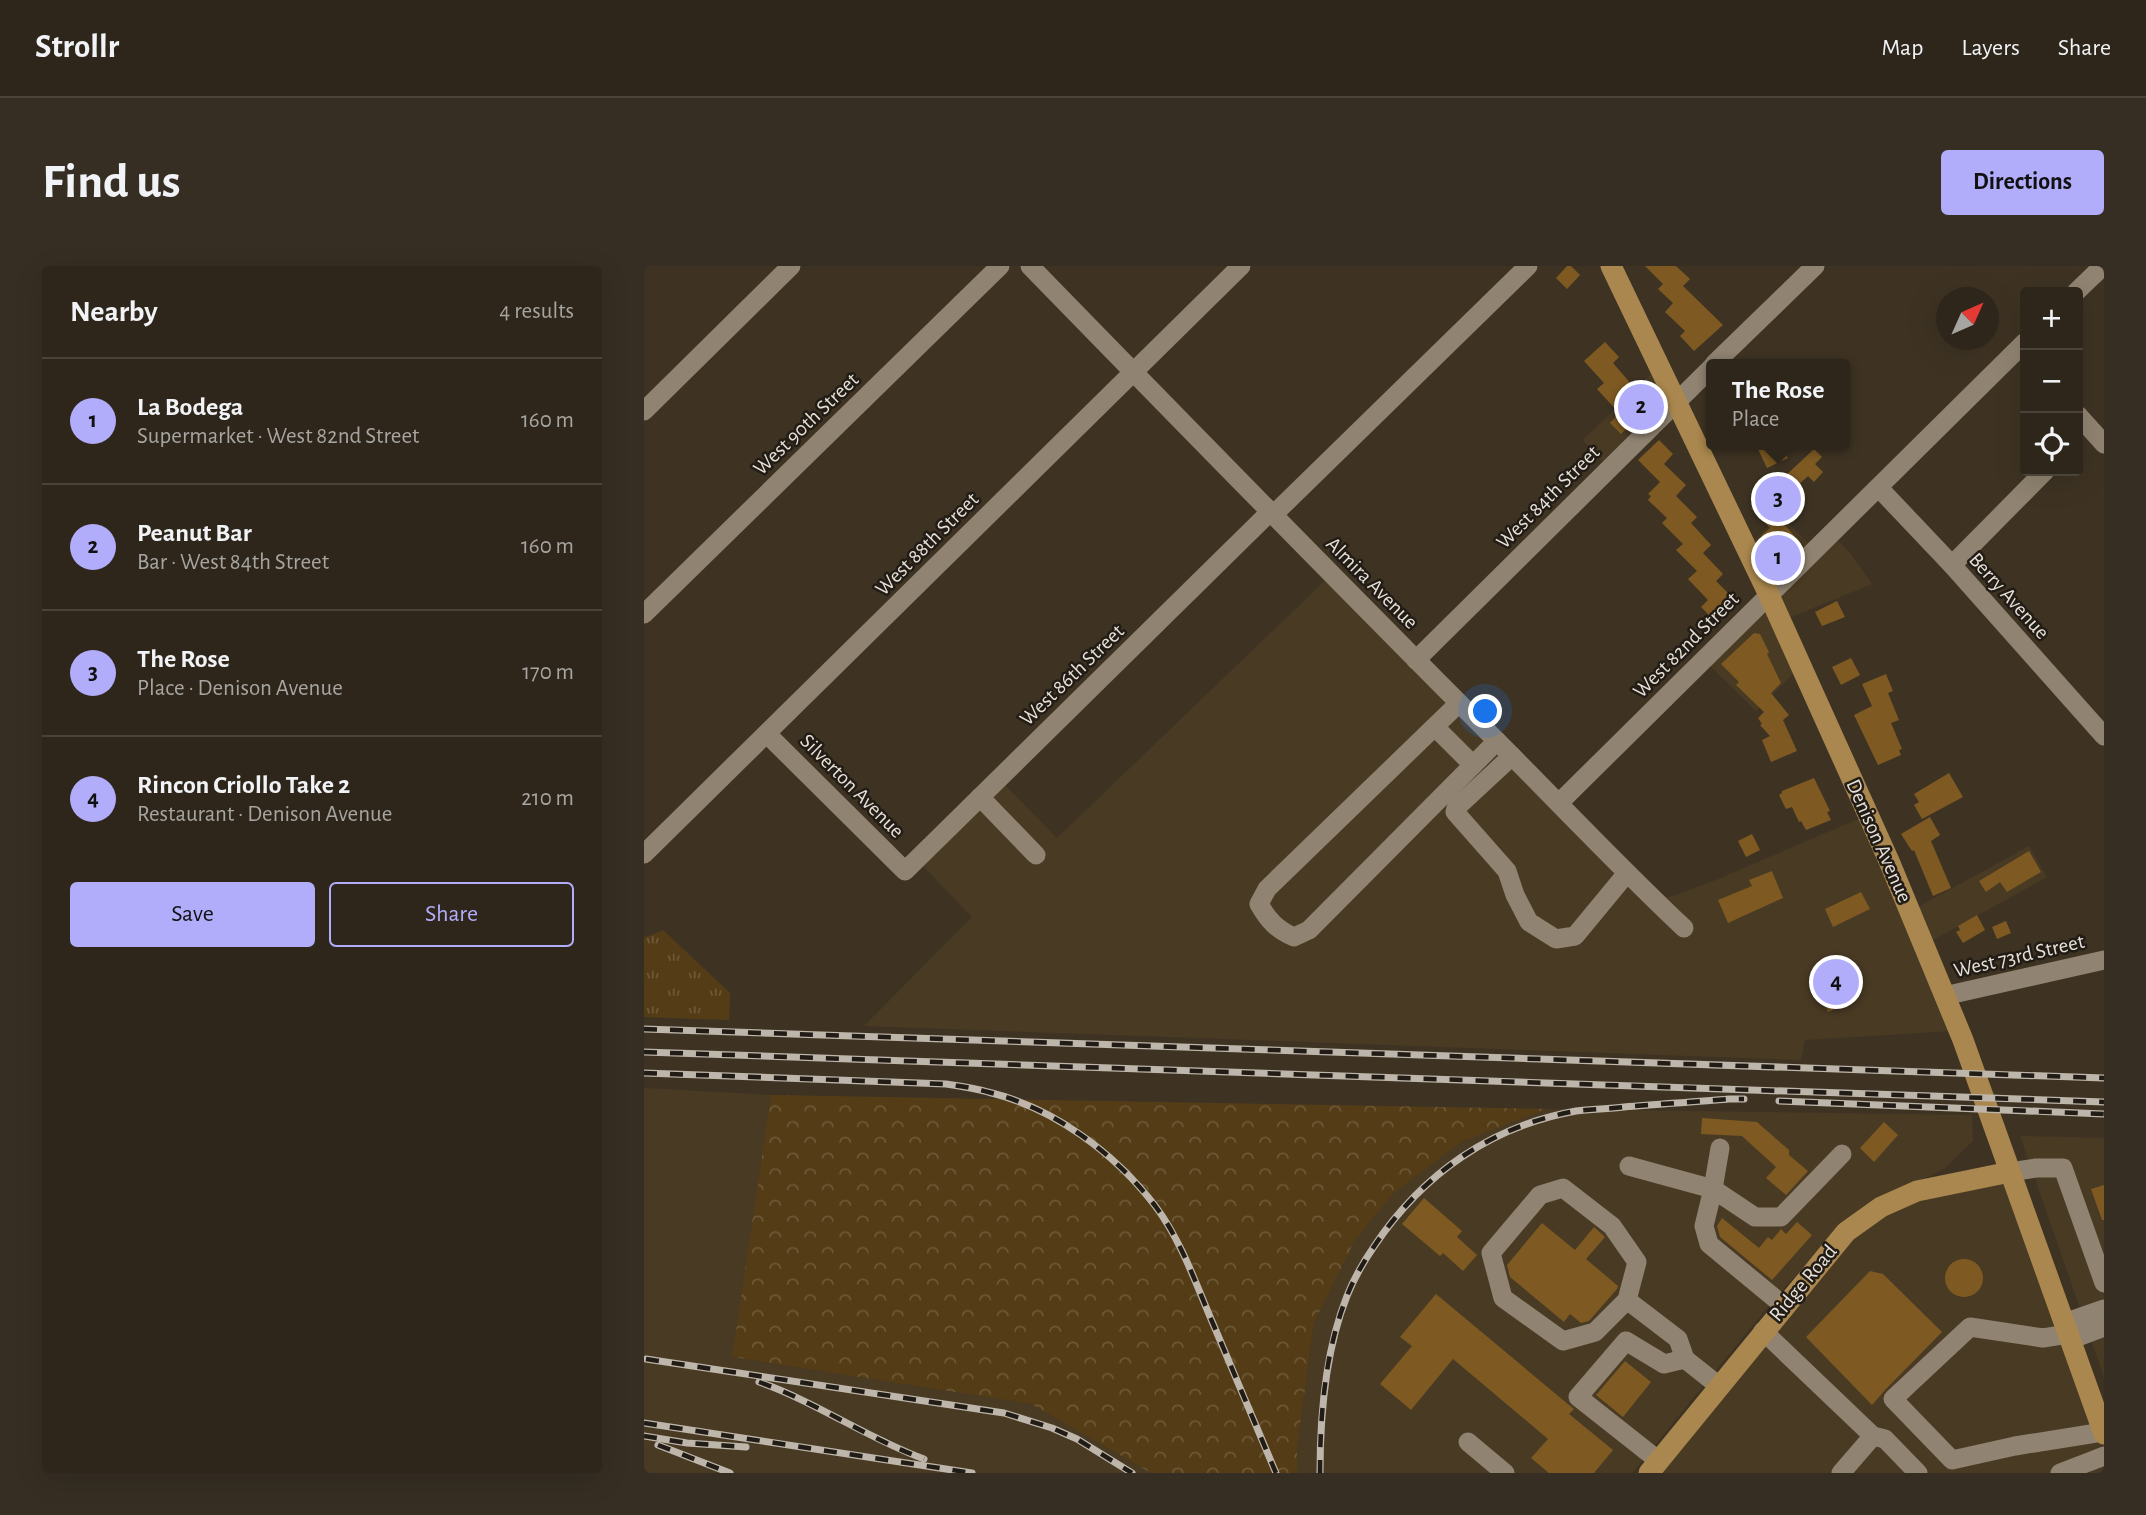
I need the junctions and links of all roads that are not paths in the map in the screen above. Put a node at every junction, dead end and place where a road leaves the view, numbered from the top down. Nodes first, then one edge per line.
1 (791, 266) edge
2 (1000, 266) edge
3 (1030, 266) edge
4 (1241, 266) edge
5 (1528, 266) edge
6 (1611, 266) edge
7 (1815, 266) edge
8 (2103, 266) edge
9 (2081, 287) edge
10 (2020, 353) edge
11 (1720, 359) edge
12 (1133, 372) junction
13 (1706, 373) edge
14 (1675, 402) junction
15 (644, 411) edge
16 (2083, 428) edge
17 (2104, 444) edge
18 (2040, 476) edge
19 (1879, 488) junction
20 (1272, 514) junction
21 (1952, 565) junction
22 (1769, 595) junction
23 (644, 614) edge
24 (1416, 660) junction
25 (1460, 703) junction
26 (1435, 727) junction
27 (767, 734) junction
28 (2104, 736) edge
29 (1497, 741) junction
30 (1512, 756) junction
31 (1473, 765) junction
32 (980, 797) junction
33 (1559, 803) junction
34 (644, 854) edge
35 (1036, 855) dead end
36 (905, 870) joint
37 (1627, 873) junction
38 (1684, 928) dead end
39 (2104, 960) edge
40 (1944, 996) junction
41 (1720, 1148) dead end
42 (1842, 1154) dead end
43 (1629, 1166) dead end
44 (2010, 1172) junction
45 (1713, 1189) junction
46 (2104, 1283) edge
47 (1627, 1300) junction
48 (1784, 1306) junction
49 (2104, 1324) edge
50 (1763, 1331) junction
51 (2067, 1332) junction
52 (1685, 1359) junction
53 (1719, 1386) junction
54 (2104, 1433) edge
55 (1873, 1436) junction
56 (1468, 1442) dead end
57 (2104, 1456) edge
58 (1654, 1467) edge
59 (1913, 1471) edge
60 (2070, 1471) edge
61 (1505, 1473) edge
62 (1841, 1473) edge

1 - 15 street
2 - 23 street, West 90th Street
3 - 12 street, Almira Avenue
4 - 12 street, West 88th Street
5 - 20 street, West 86th Street
6 - 14 main road, Denison Avenue
7 - 11 street, West 84th Street
8 - 9 street
10 - 19 street, West 82nd Street
12 - 20 street, Almira Avenue
12 - 27 street, West 88th Street
13 - 14 street, West 84th Street
14 - 22 main road, Denison Avenue
14 - 24 street, West 84th Street
16 - 17 street
18 - 21 street
19 - 21 street, Berry Avenue
19 - 22 street, West 82nd Street
20 - 24 street, Almira Avenue
20 - 32 street, West 86th Street
21 - 28 street, Berry Avenue
22 - 33 street, West 82nd Street
22 - 40 main road, Denison Avenue
24 - 25 street, Almira Avenue
25 - 26 street
25 - 29 street, Almira Avenue
26 - 31 street
26 - 31 street
27 - 34 street, West 88th Street
27 - 36 street, Silverton Avenue
29 - 30 street, Almira Avenue
29 - 31 street
30 - 33 street, Almira Avenue
30 - 37 street
32 - 35 street
32 - 36 street, West 86th Street
33 - 37 street, Almira Avenue
37 - 38 street, Almira Avenue
39 - 40 street, West 73rd Street
40 - 44 main road, Denison Avenue
41 - 45 street
42 - 45 street
43 - 45 street
44 - 46 street
44 - 48 main road, Ridge Road
44 - 51 main road, Denison Avenue
45 - 48 street
47 - 47 street
47 - 52 street
48 - 50 main road, Ridge Road
49 - 51 street
50 - 53 main road, Ridge Road
50 - 55 street
51 - 54 main road, Denison Avenue
51 - 54 street
52 - 53 street
52 - 58 street
53 - 58 main road, Ridge Road
55 - 59 street
55 - 62 street
56 - 61 street
57 - 60 street

